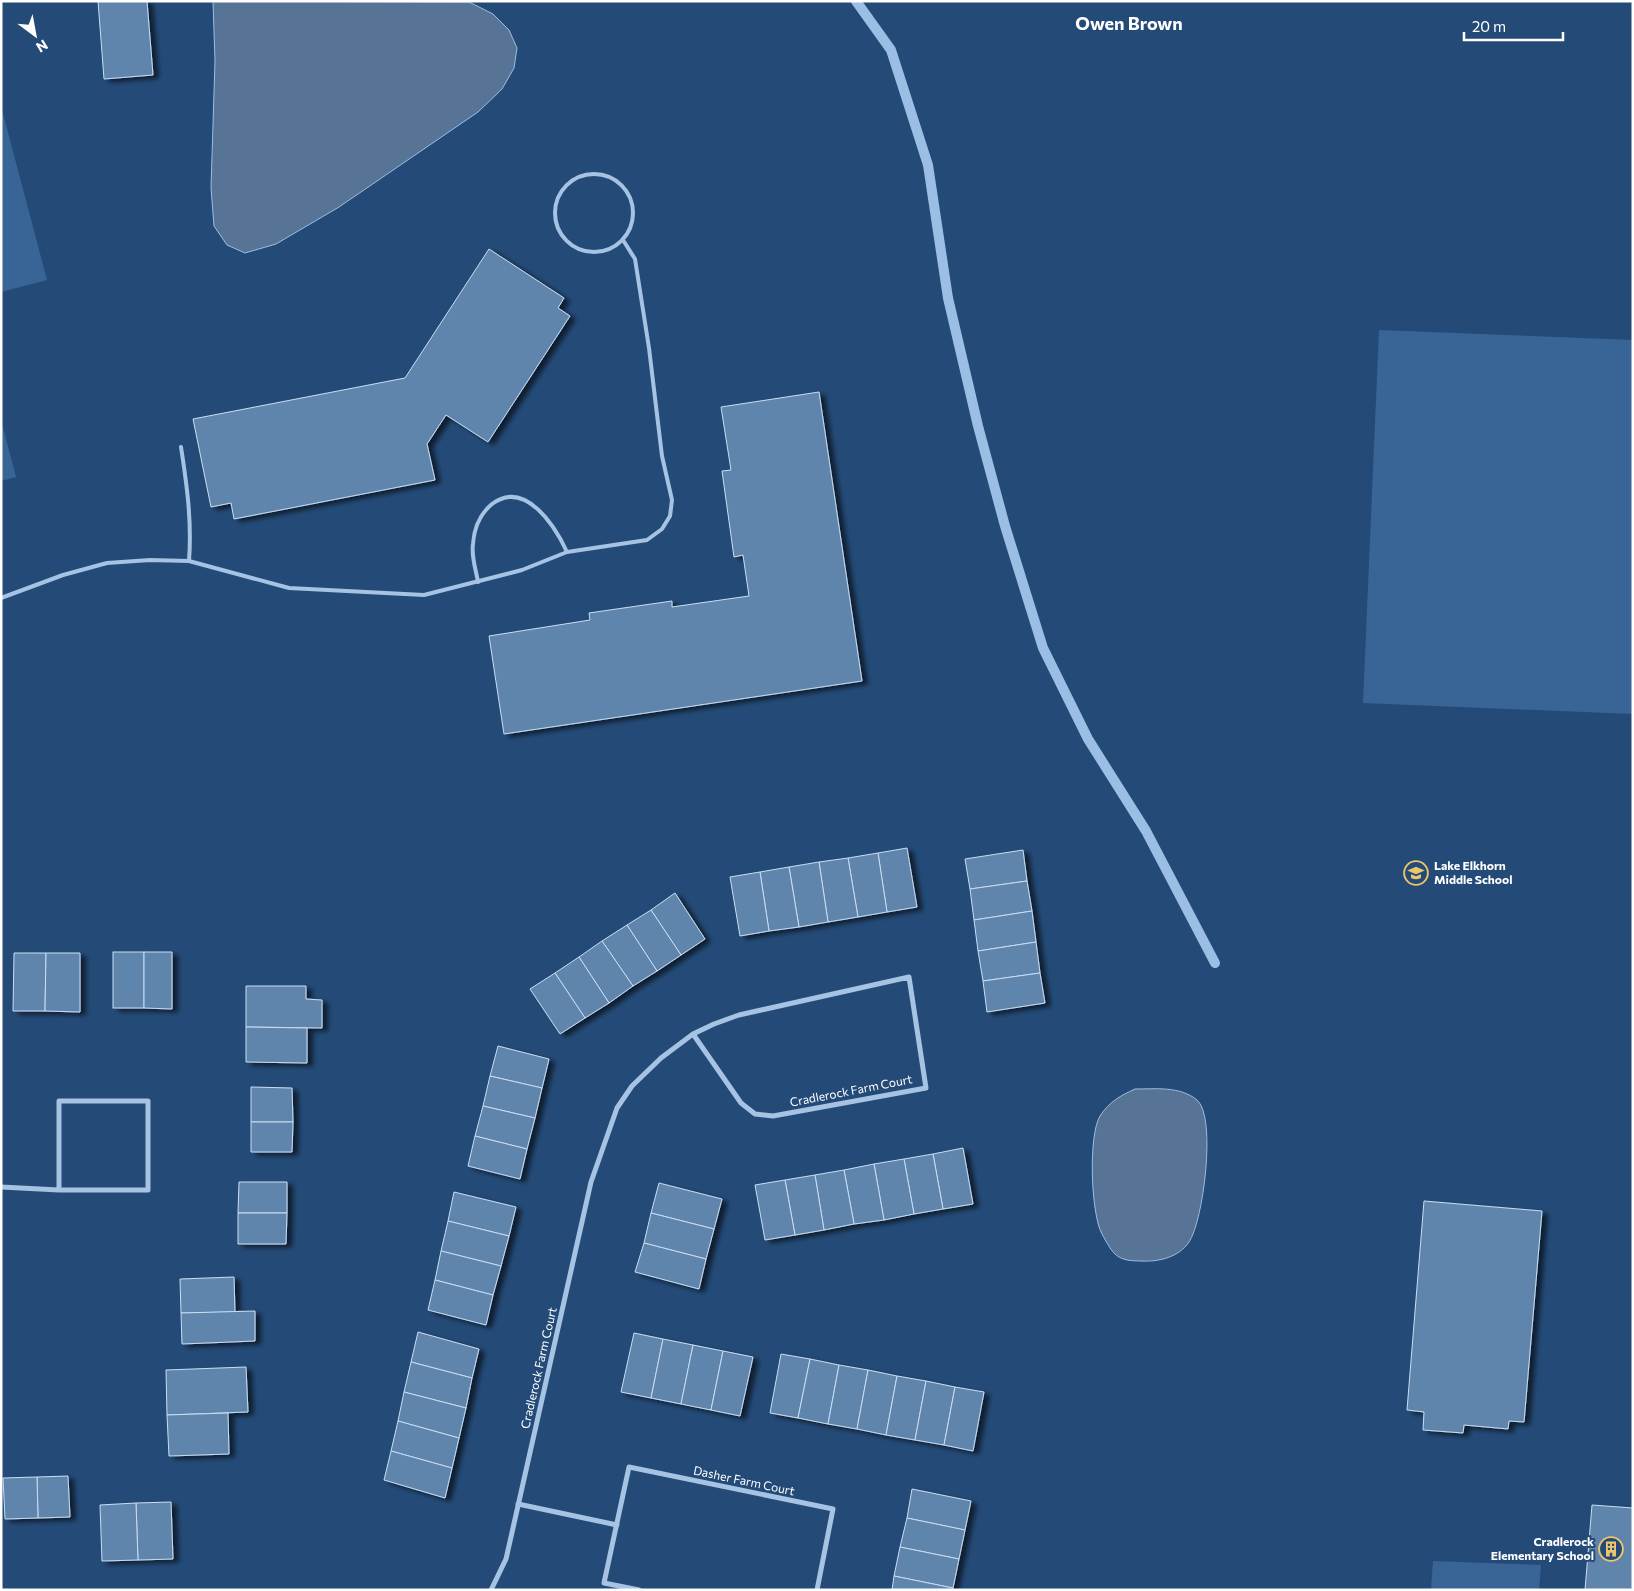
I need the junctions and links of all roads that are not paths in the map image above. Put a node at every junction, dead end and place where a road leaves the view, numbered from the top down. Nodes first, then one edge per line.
1 (623, 240) junction
2 (181, 447) dead end
3 (567, 552) junction
4 (189, 560) junction
5 (478, 582) junction
6 (1, 598) edge
7 (693, 1034) junction
8 (1, 1187) edge
9 (59, 1190) junction
10 (518, 1504) junction
11 (616, 1525) junction
12 (490, 1590) edge
13 (639, 1590) edge
14 (817, 1590) edge

1 - 1 lane
1 - 3 lane
2 - 4 lane
3 - 5 lane
3 - 5 lane
4 - 5 lane
4 - 6 lane
7 - 7 street, Cradlerock Farm Court
7 - 10 street, Cradlerock Farm Court
8 - 9 street
9 - 9 street
10 - 11 street
10 - 12 street, Cradlerock Farm Court
11 - 13 street, Dasher Farm Court
11 - 14 street, Dasher Farm Court

